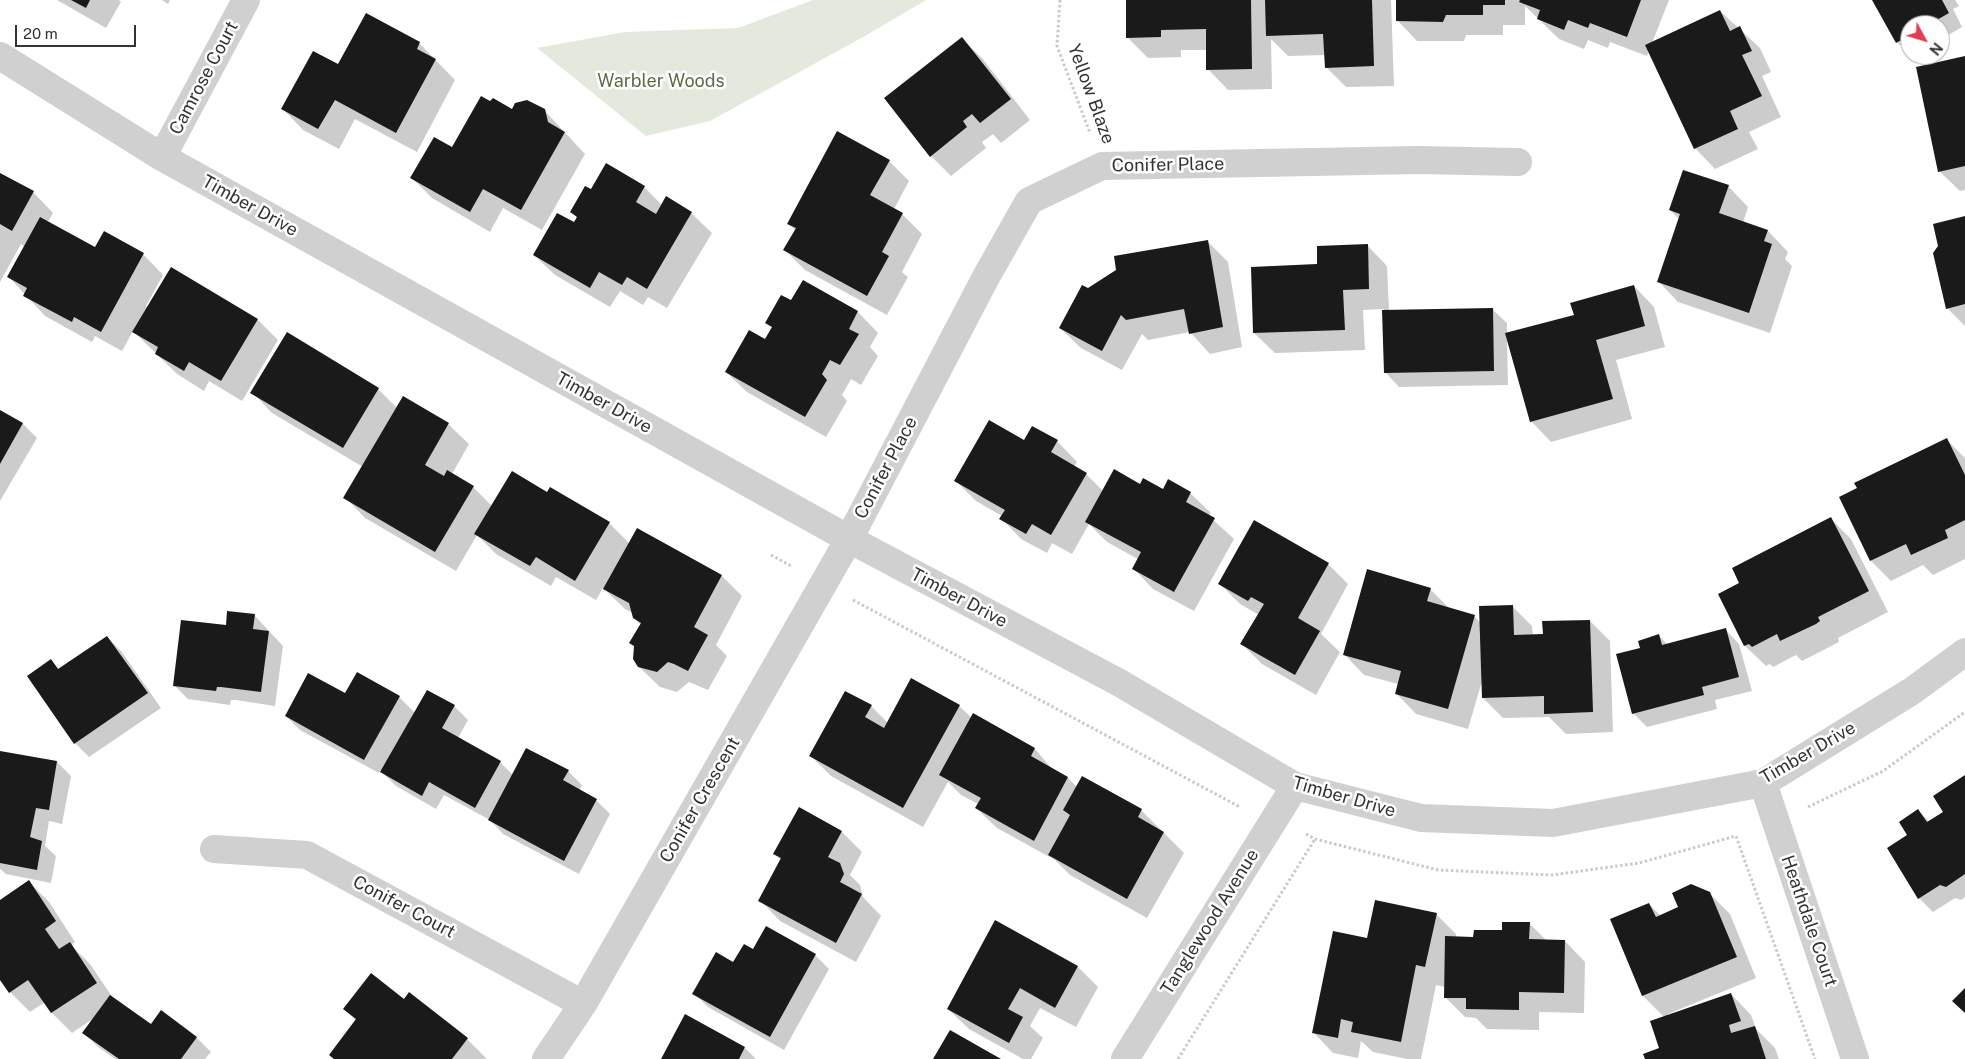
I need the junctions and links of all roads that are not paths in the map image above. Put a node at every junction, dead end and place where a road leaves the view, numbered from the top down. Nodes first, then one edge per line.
1 (246, 0) edge
2 (0, 56) edge
3 (162, 157) junction
4 (1518, 162) dead end
5 (849, 539) junction
6 (1965, 652) edge
7 (1763, 783) junction
8 (1295, 786) junction
9 (214, 849) dead end
10 (583, 1004) junction
11 (546, 1059) edge
12 (1125, 1059) edge
13 (1855, 1059) edge

1 - 3 street, Camrose Court
2 - 3 street, Timber Drive
3 - 5 street, Timber Drive
4 - 5 street, Conifer Place
5 - 8 street, Timber Drive
5 - 10 street, Conifer Crescent
6 - 7 street, Timber Drive
7 - 8 street, Timber Drive
7 - 13 street, Heathdale Court
8 - 12 street, Tanglewood Avenue
9 - 10 street, Conifer Court
10 - 11 street, Conifer Crescent

